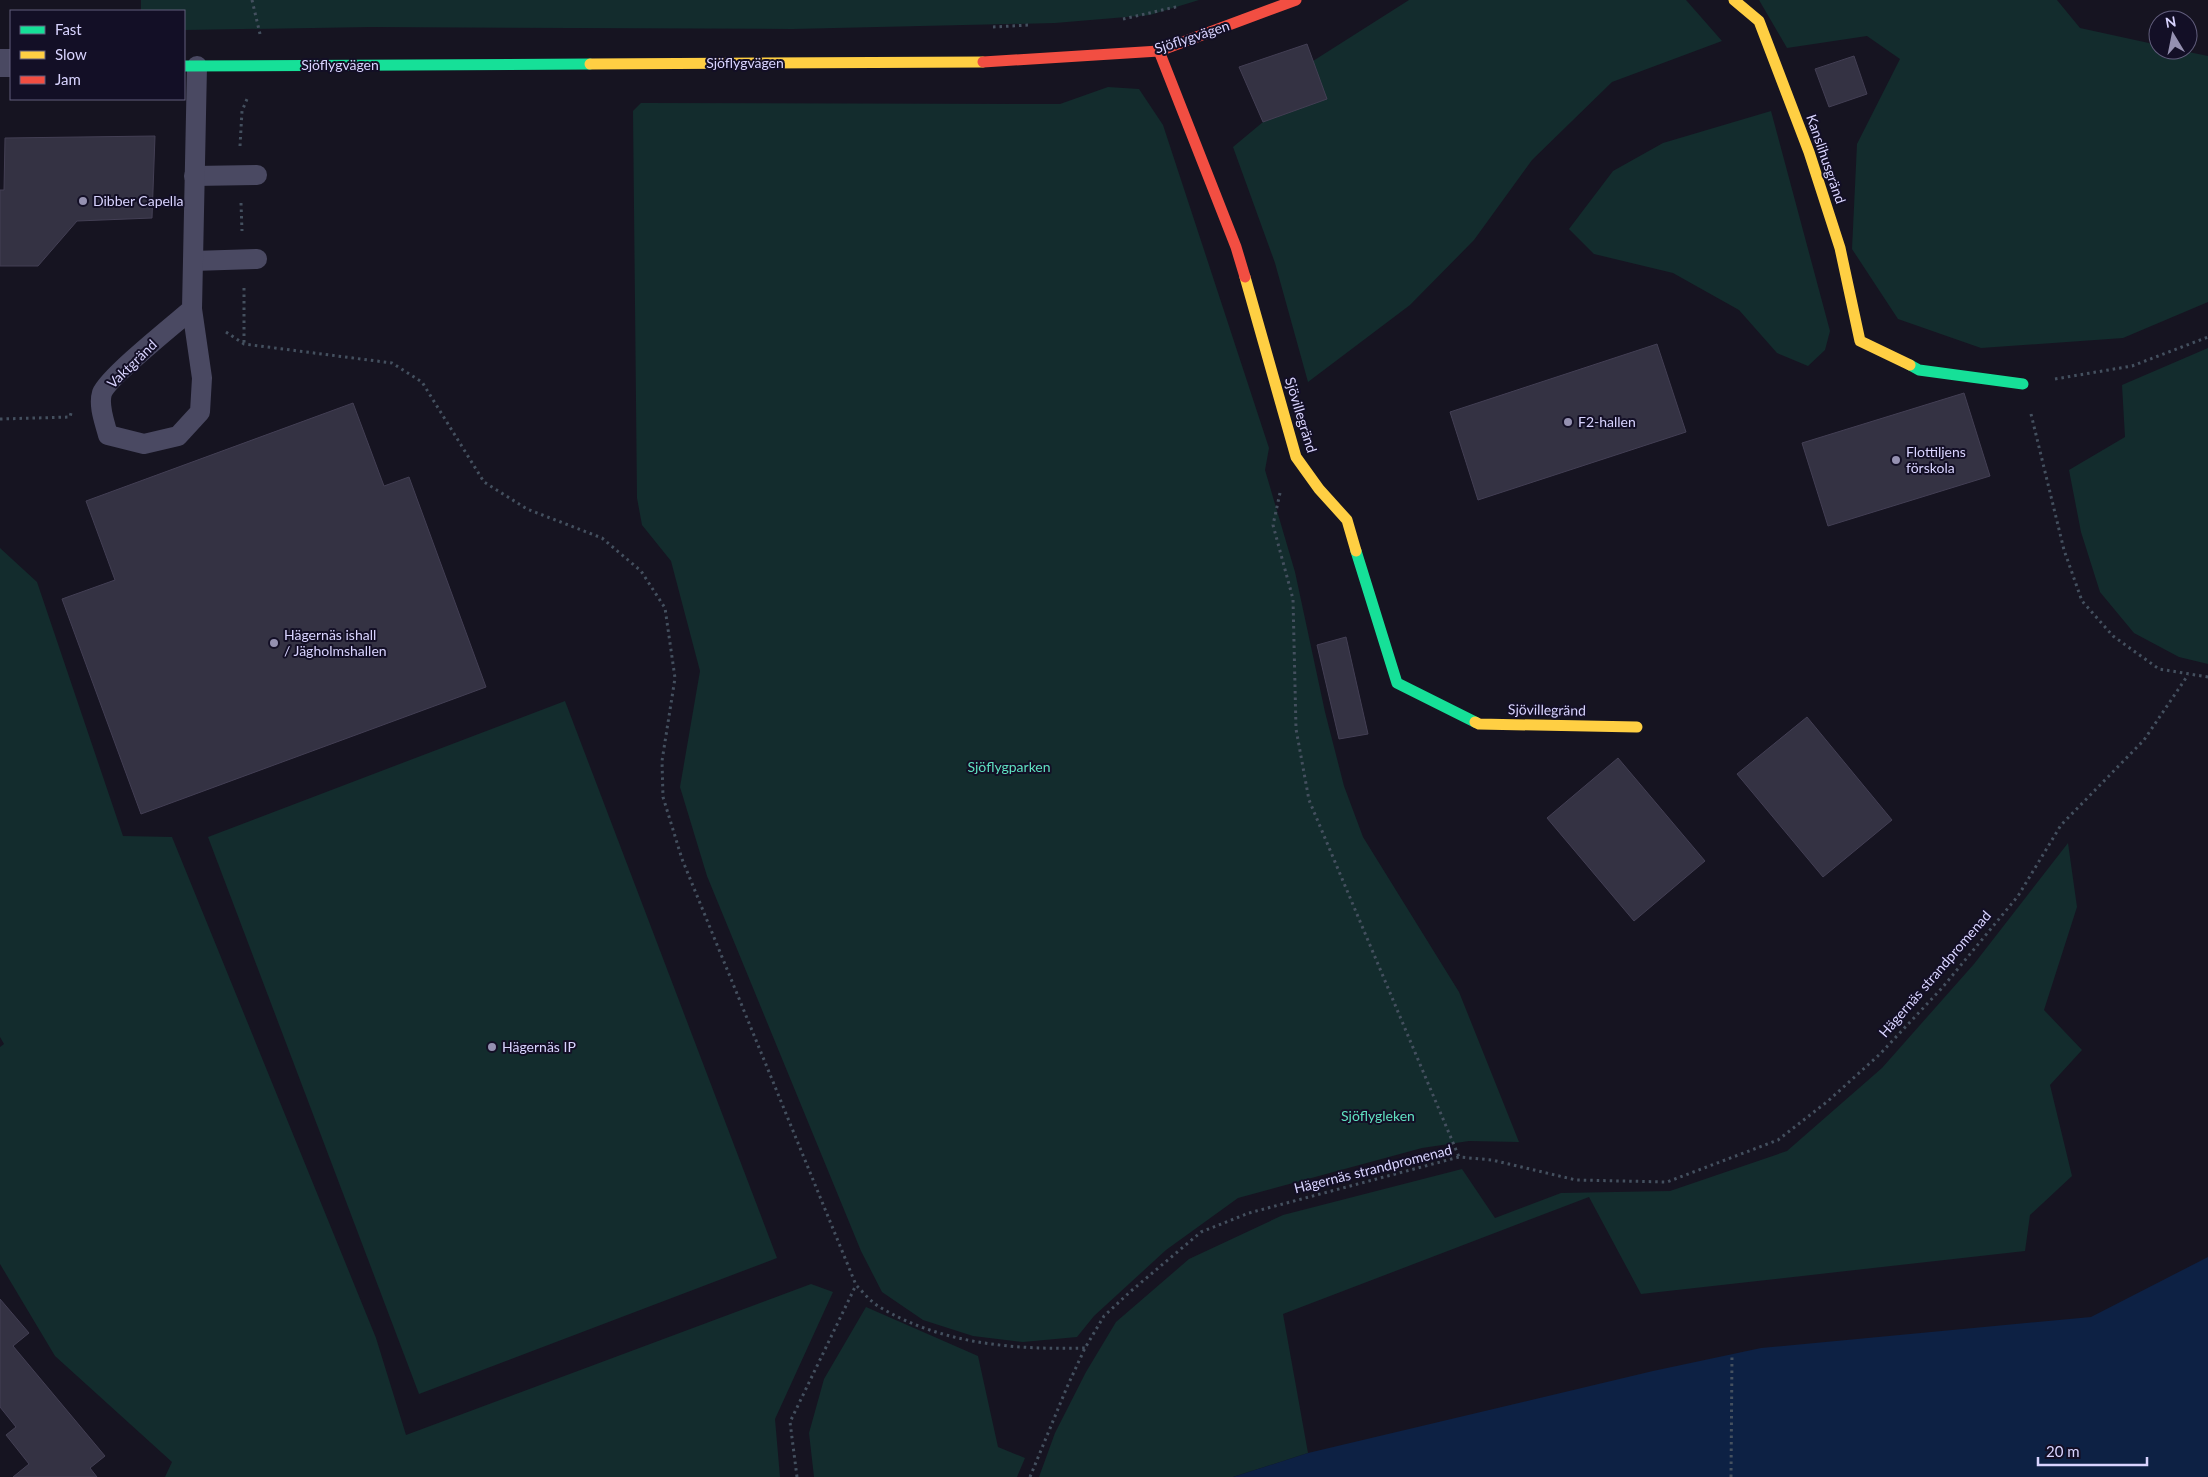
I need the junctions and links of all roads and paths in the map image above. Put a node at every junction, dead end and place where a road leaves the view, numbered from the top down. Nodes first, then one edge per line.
1 (1296, 0) edge
2 (1734, 0) edge
3 (1187, 4) dead end
4 (1114, 21) dead end
5 (1035, 25) dead end
6 (986, 27) dead end
7 (1159, 51) junction
8 (190, 66) edge
9 (257, 175) dead end
10 (194, 176) junction
11 (257, 259) dead end
12 (193, 262) junction
13 (192, 309) junction
14 (2208, 337) edge
15 (2023, 384) junction
16 (73, 409) dead end
17 (0, 419) edge
18 (1296, 457) junction
19 (2188, 675) junction
20 (2208, 677) edge
21 (1637, 727) dead end
22 (1459, 1158) junction
23 (856, 1285) junction
24 (1085, 1348) junction
25 (1732, 1355) dead end
26 (797, 1477) edge
27 (1030, 1477) edge
28 (1731, 1477) edge

1 - 7 street, Sjöflygvägen
2 - 15 street, Kanslihusgränd
3 - 4 path
5 - 6 path
7 - 8 street, Sjöflygvägen
7 - 18 street, Sjövillegränd
8 - 10 lane, Vaktgränd
9 - 10 lane
10 - 12 lane, Vaktgränd
11 - 12 lane
12 - 13 lane, Vaktgränd
13 - 13 lane, Vaktgränd
13 - 23 path
14 - 15 path
15 - 19 path
16 - 17 path
18 - 21 street, Sjövillegränd
18 - 22 path
19 - 20 path
19 - 22 path, Hägernäs strandpromenad
22 - 24 path, Hägernäs strandpromenad
23 - 24 path
23 - 26 path
24 - 27 path, Hägernäs strandpromenad
25 - 28 path

